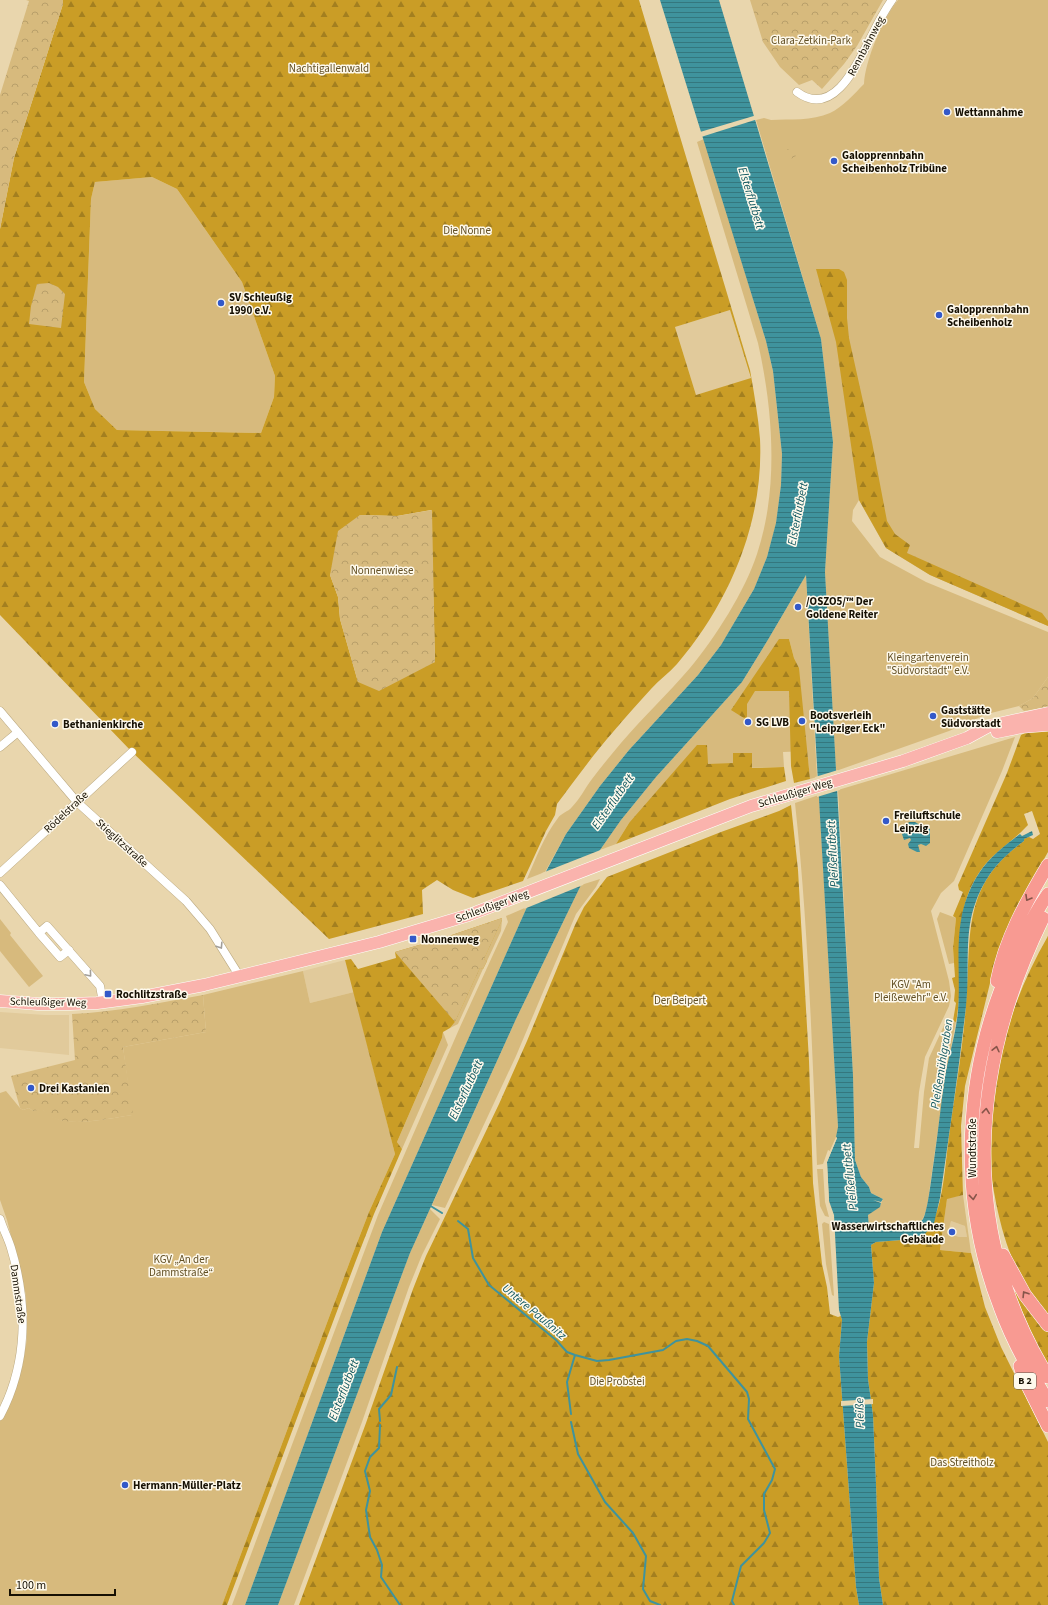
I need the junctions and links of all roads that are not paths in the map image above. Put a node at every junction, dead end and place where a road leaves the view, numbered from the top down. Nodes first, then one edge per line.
1 (892, 0) edge
2 (797, 92) dead end
3 (0, 711) edge
4 (1048, 713) edge
5 (1048, 724) edge
6 (18, 732) junction
7 (967, 738) junction
8 (0, 747) edge
9 (132, 752) dead end
10 (77, 802) junction
11 (1048, 865) edge
12 (0, 873) edge
13 (0, 885) edge
14 (1048, 894) edge
15 (1048, 907) edge
16 (1048, 927) edge
17 (1019, 969) junction
18 (240, 977) junction
19 (0, 1001) edge
20 (103, 1002) junction
21 (988, 1025) junction
22 (0, 1221) edge
23 (992, 1232) junction
24 (1048, 1325) edge
25 (1010, 1332) junction
26 (1048, 1377) edge
27 (1048, 1401) edge
28 (0, 1416) edge
29 (1048, 1426) edge

1 - 2 street, Rennbahnweg
3 - 6 street, Stieglitzstraße
4 - 7 main road, Schleußiger Weg
5 - 7 main road, Schleußiger Weg
6 - 8 street
6 - 10 street, Stieglitzstraße
7 - 18 main road, Schleußiger Weg
9 - 10 street, Rödelstraße
10 - 12 street, Rödelstraße
10 -> 18 street, Stieglitzstraße
11 -> 21 highway
13 -> 20 street
14 - 21 highway, Wundtstraße
15 - 17 highway, Wundtstraße
16 - 17 highway
23 -> 17 highway, Wundtstraße
18 - 20 main road, Schleußiger Weg
19 - 20 main road, Schleußiger Weg
21 -> 25 highway, Wundtstraße
22 - 28 street, Dammstraße
24 -> 23 highway
23 - 26 highway, Wundtstraße
25 - 27 highway, Wundtstraße
25 - 29 highway, B 2

